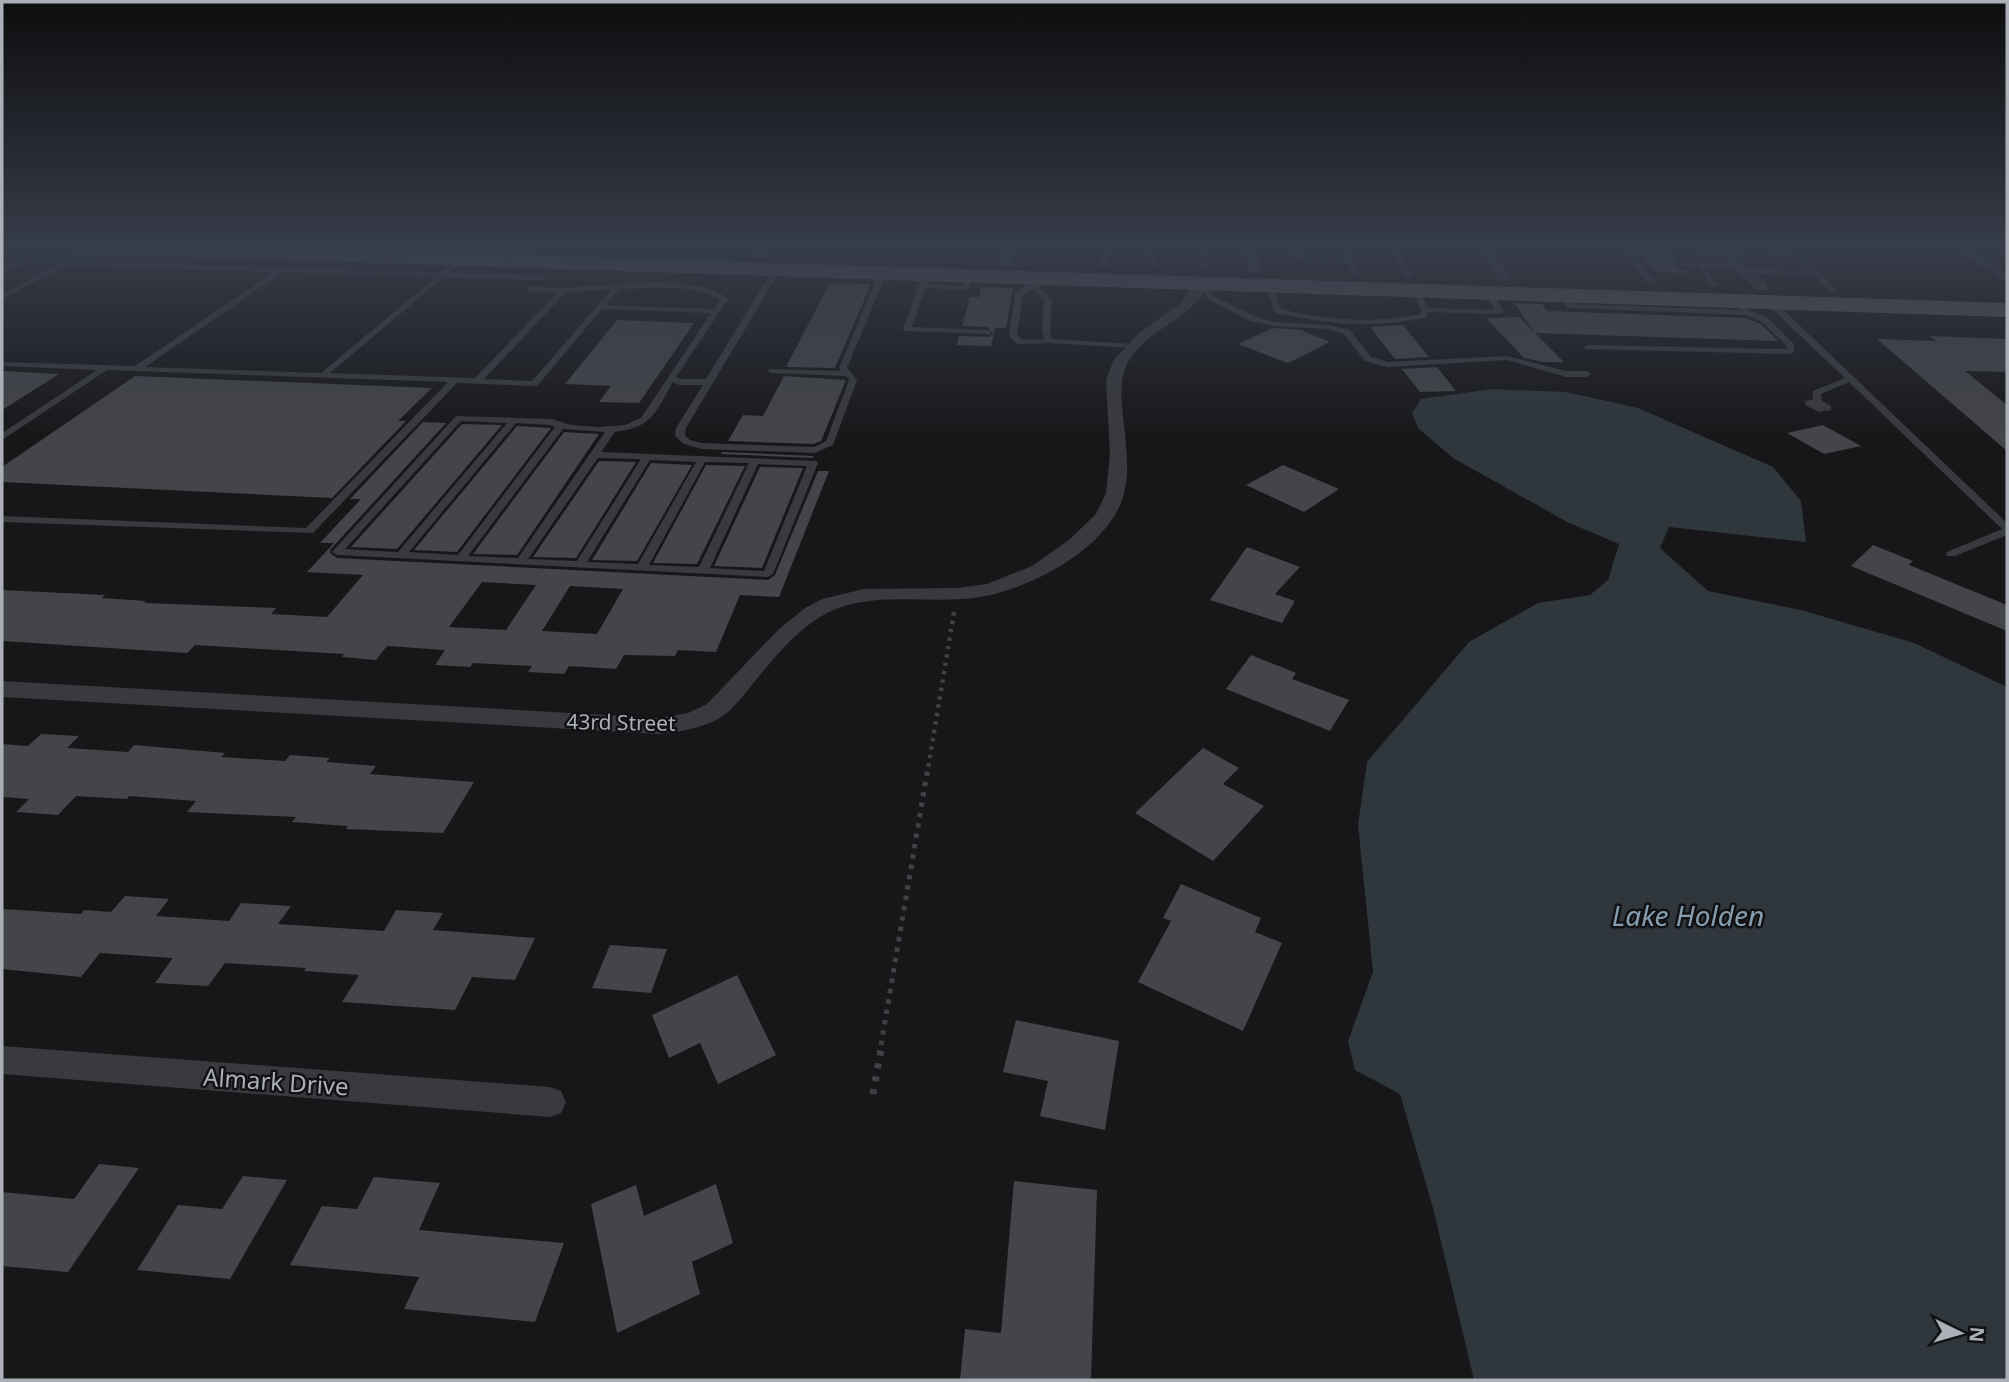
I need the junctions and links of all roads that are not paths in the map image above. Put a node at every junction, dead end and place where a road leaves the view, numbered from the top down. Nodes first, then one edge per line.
1 (221, 311) edge
2 (399, 311) edge
3 (543, 311) edge
4 (596, 311) edge
5 (715, 311) edge
6 (743, 311) edge
7 (867, 311) edge
8 (913, 311) edge
9 (1017, 311) edge
10 (1047, 311) edge
11 (1177, 311) edge
12 (1238, 311) edge
13 (1280, 311) edge
14 (1425, 311) edge
15 (1481, 311) edge
16 (1500, 311) edge
17 (1750, 311) edge
18 (1782, 311) edge
19 (987, 332) dead end
20 (1049, 341) junction
21 (1134, 346) junction
22 (1588, 347) dead end
23 (2, 364) edge
24 (106, 368) junction
25 (136, 369) junction
26 (771, 371) dead end
27 (847, 374) junction
28 (1587, 374) dead end
29 (322, 376) junction
30 (671, 378) junction
31 (1850, 379) junction
32 (455, 380) junction
33 (477, 381) junction
34 (709, 382) junction
35 (1818, 402) dead end
36 (514, 420) junction
37 (560, 427) junction
38 (612, 429) junction
39 (2, 437) edge
40 (595, 455) junction
41 (647, 457) junction
42 (702, 459) junction
43 (755, 461) junction
44 (2, 519) edge
45 (2007, 530) edge
46 (1951, 554) dead end
47 (401, 555) junction
48 (461, 558) junction
49 (521, 561) junction
50 (580, 565) junction
51 (642, 568) junction
52 (703, 571) junction
53 (2, 689) edge
54 (2, 1060) edge
55 (550, 1102) dead end

1 - 25 lane
2 - 29 lane
3 - 33 lane
4 - 33 lane
5 - 30 lane
6 - 34 lane
7 - 27 lane
8 - 19 lane
9 - 20 lane
10 - 20 lane
11 - 21 street, 43rd Street
12 - 28 lane
13 - 14 lane
15 - 16 lane
17 - 22 lane
18 - 31 lane
20 - 21 lane
21 - 53 street, 43rd Street
23 - 24 lane
24 - 25 lane
24 - 39 lane
25 - 29 lane
26 - 27 lane
27 - 34 lane
29 - 32 lane
30 - 34 lane
30 - 38 lane
31 - 35 lane
31 - 45 lane
32 - 33 lane
32 - 44 lane
36 - 37 lane
36 - 47 lane
36 - 47 lane
37 - 38 lane
37 - 48 lane
38 - 40 lane
40 - 41 lane
40 - 49 lane
41 - 42 lane
41 - 50 lane
42 - 43 lane
42 - 51 lane
43 - 52 lane
43 - 52 lane
45 - 46 lane
47 - 48 lane
48 - 49 lane
49 - 50 lane
50 - 51 lane
51 - 52 lane
54 - 55 street, Almark Drive

